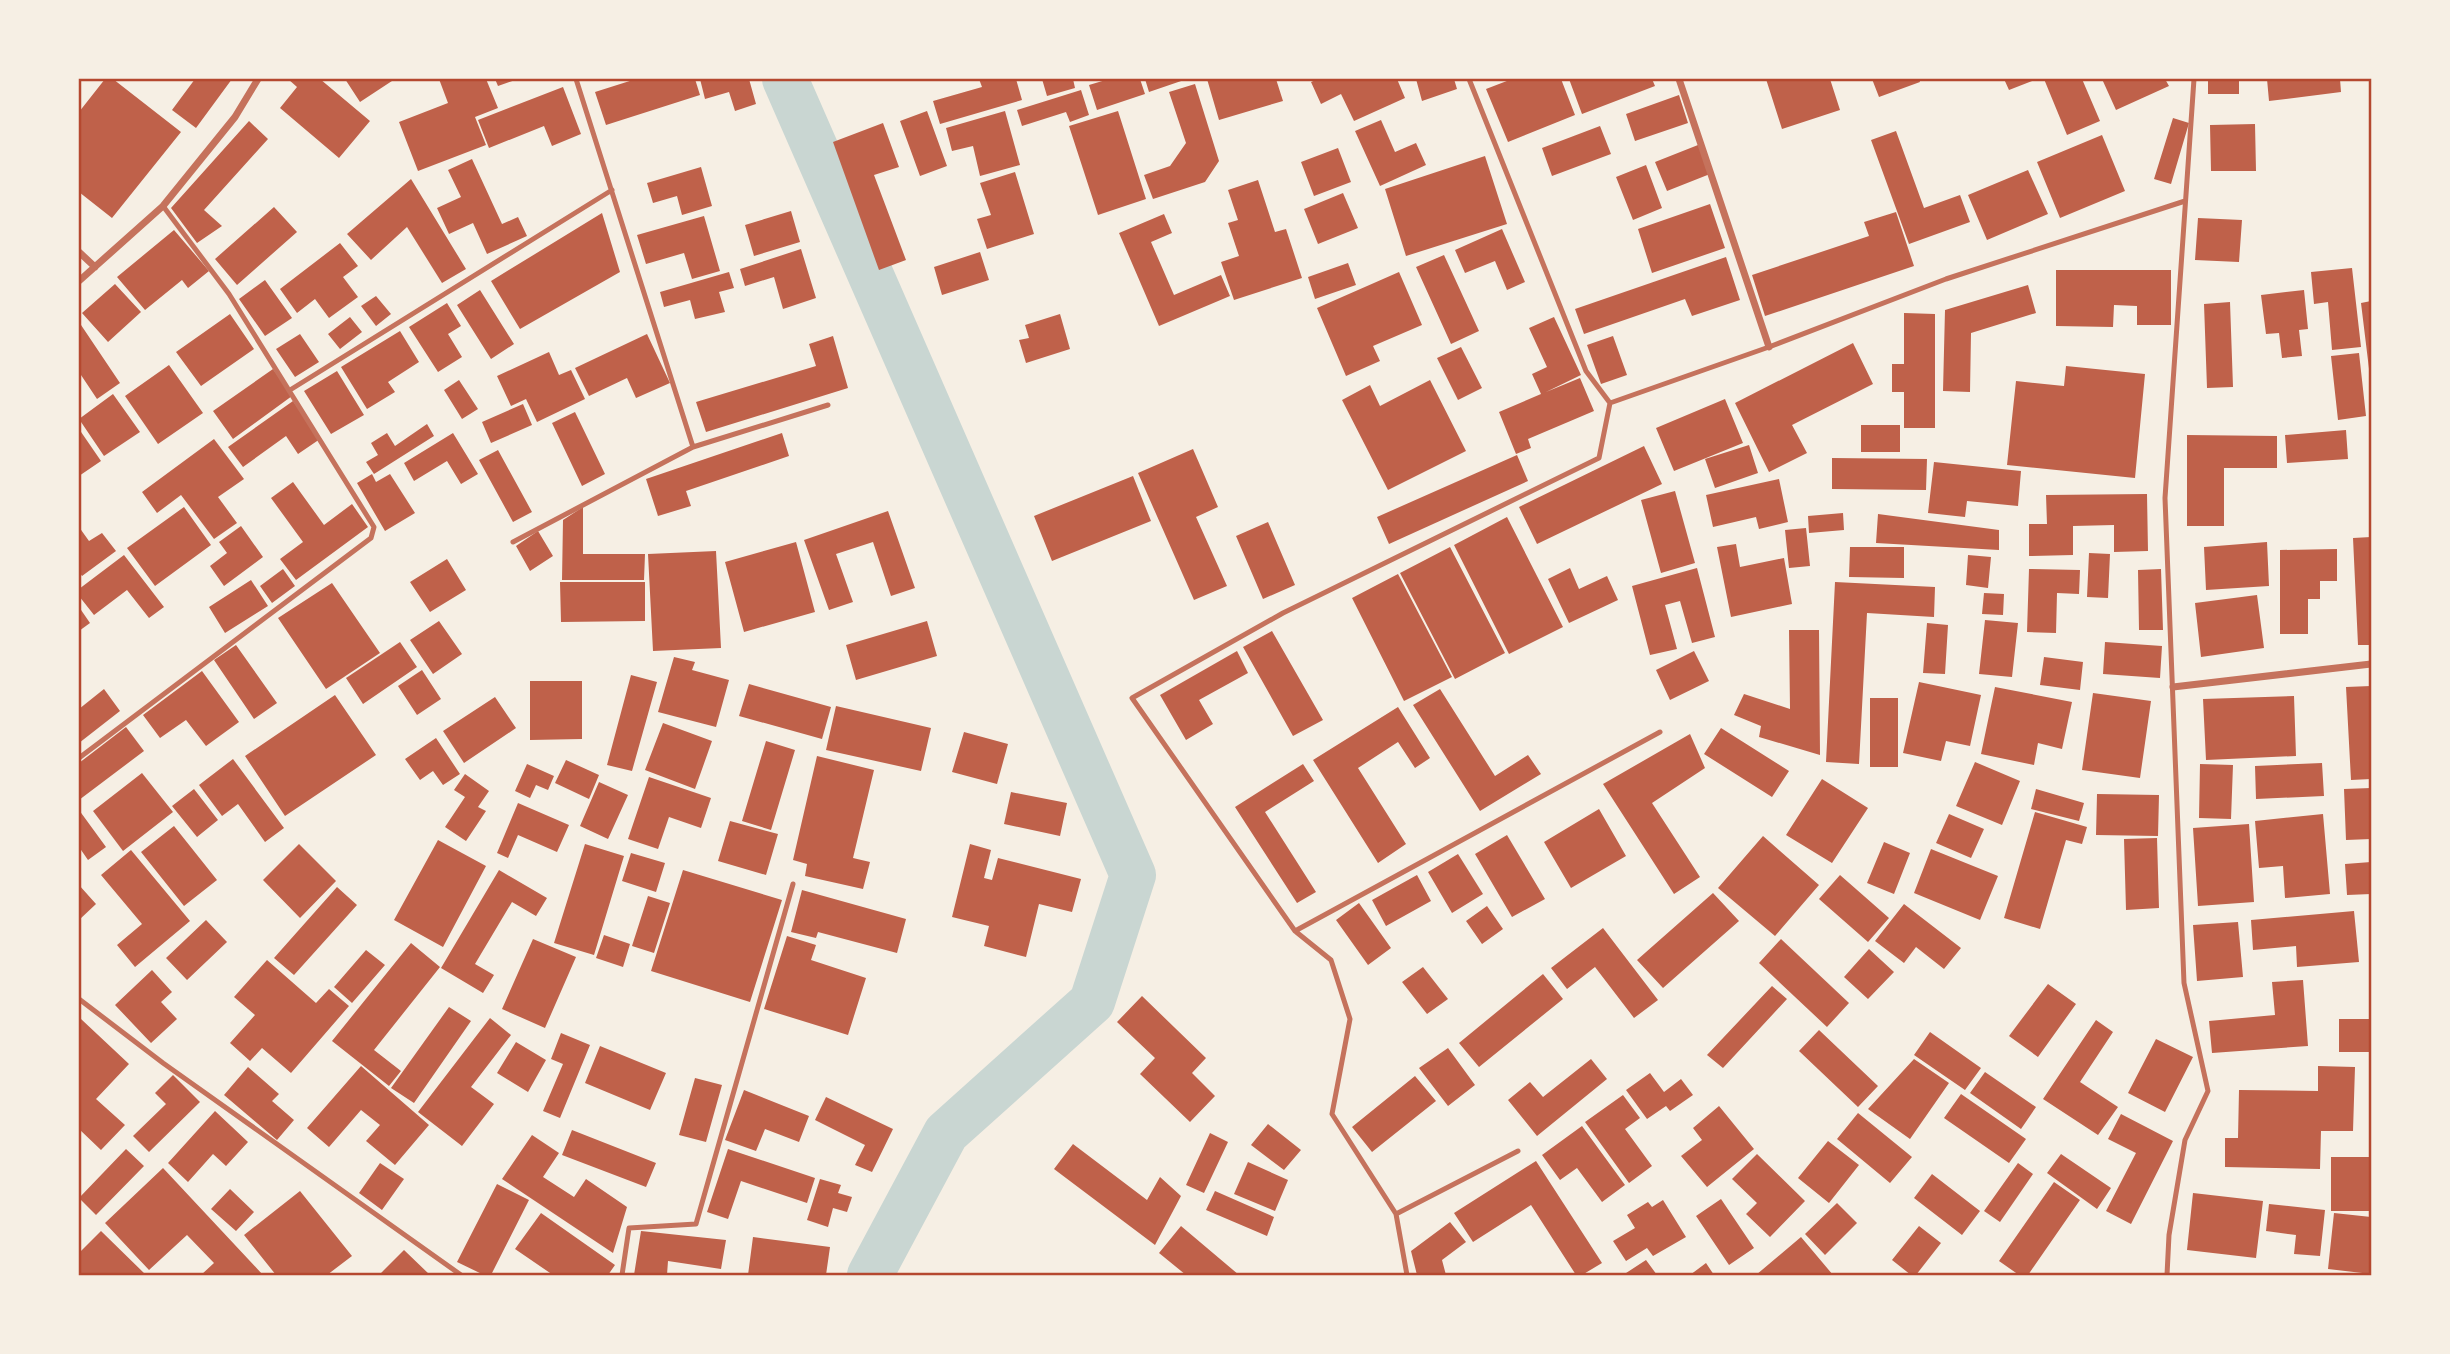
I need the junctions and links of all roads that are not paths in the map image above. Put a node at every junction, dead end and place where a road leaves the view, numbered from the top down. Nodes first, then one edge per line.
1 (258, 79) edge
2 (576, 79) edge
3 (1469, 79) edge
4 (1679, 79) edge
5 (2194, 79) edge
6 (612, 190) junction
7 (2185, 201) junction
8 (163, 206) junction
9 (79, 253) edge
10 (95, 267) junction
11 (79, 281) edge
12 (1769, 347) junction
13 (290, 390) junction
14 (1609, 403) junction
15 (828, 405) dead end
16 (694, 447) junction
17 (513, 542) dead end
18 (2371, 664) edge
19 (2173, 687) junction
20 (1660, 732) dead end
21 (79, 758) edge
22 (793, 884) dead end
23 (1295, 932) junction
24 (79, 999) edge
25 (1518, 1151) dead end
26 (1396, 1214) junction
27 (461, 1275) edge
28 (622, 1275) edge
29 (1407, 1275) edge
30 (2166, 1275) edge

1 - 8 street
2 - 6 lane
3 - 14 lane
4 - 12 street
5 - 7 lane
6 - 13 lane
6 - 16 lane
7 - 12 lane
7 - 19 lane
8 - 10 street
8 - 13 lane
9 - 10 street
10 - 11 street
12 - 14 lane
13 - 21 lane
14 - 23 lane
15 - 16 lane
16 - 17 lane
18 - 19 street
19 - 30 lane
20 - 23 lane
22 - 28 lane
23 - 26 lane
24 - 27 lane
25 - 26 lane
26 - 29 lane

